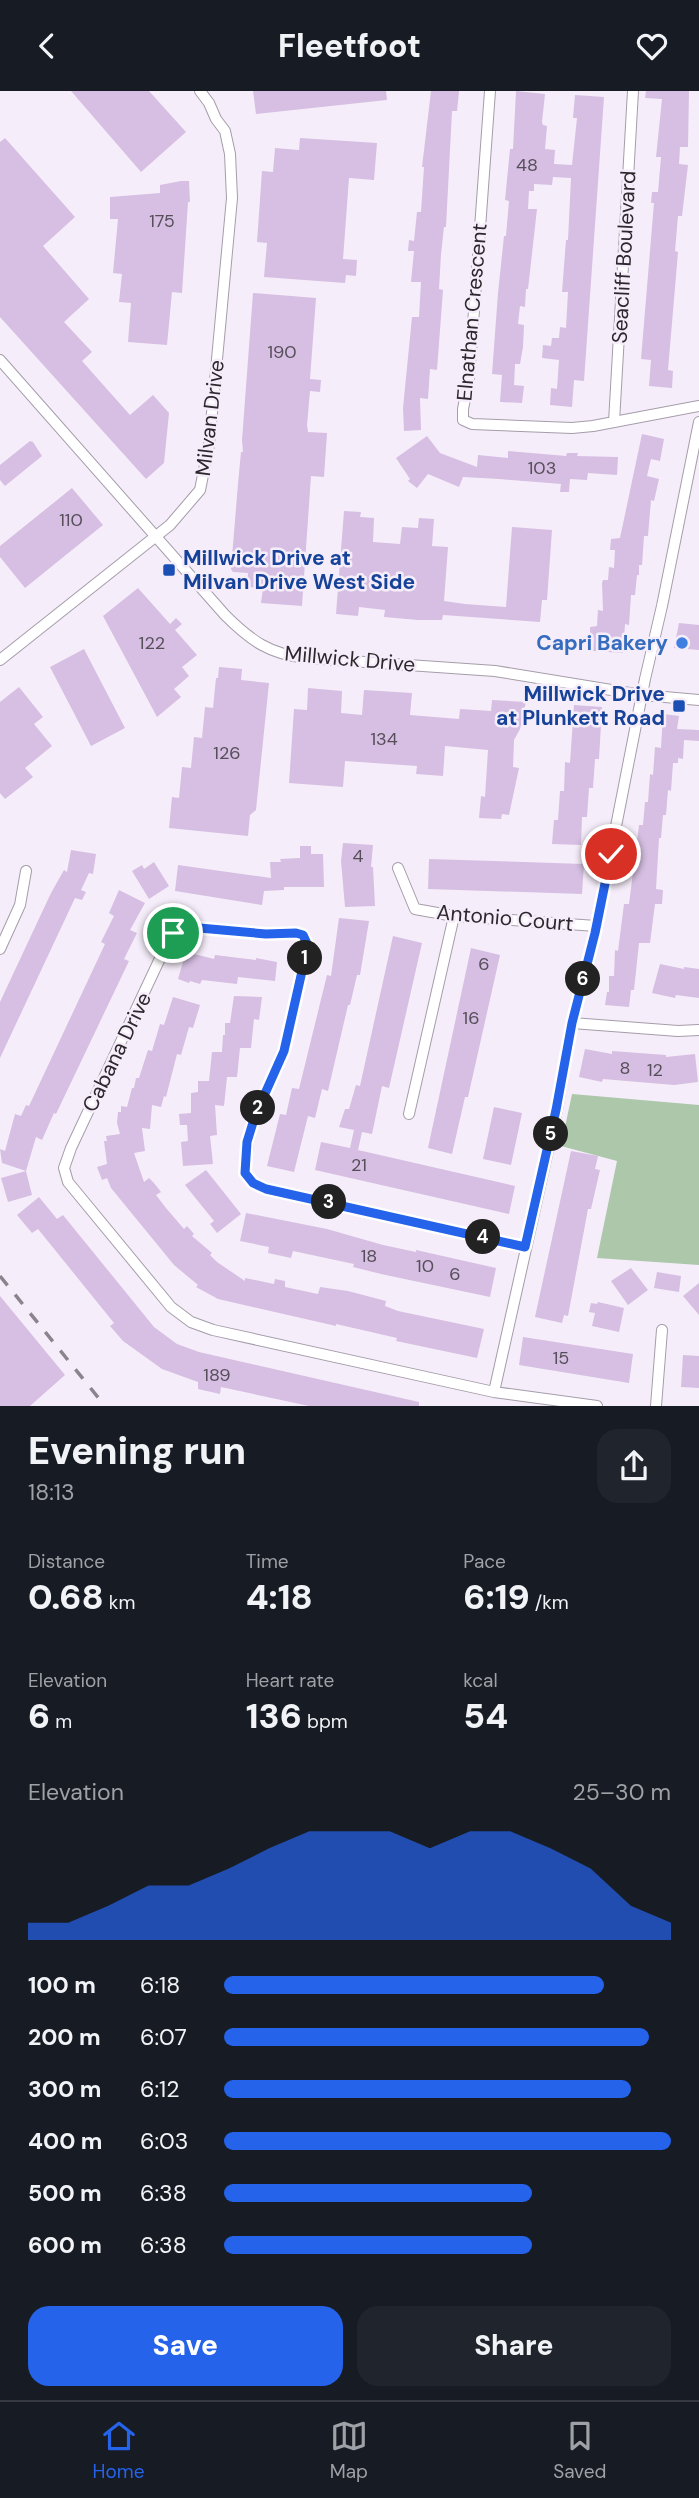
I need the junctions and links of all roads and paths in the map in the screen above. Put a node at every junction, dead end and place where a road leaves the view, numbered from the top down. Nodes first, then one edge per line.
1 (200, 91) edge
2 (490, 91) edge
3 (633, 91) edge
4 (0, 360) edge
5 (699, 406) edge
6 (614, 422) junction
7 (699, 422) edge
8 (156, 536) junction
9 (0, 660) edge
10 (642, 695) junction
11 (699, 700) edge
12 (398, 868) dead end
13 (26, 871) dead end
14 (454, 916) junction
15 (596, 926) junction
16 (0, 949) edge
17 (572, 1023) junction
18 (699, 1030) edge
19 (409, 1114) dead end
20 (525, 1247) junction
21 (662, 1330) dead end
22 (494, 1392) junction
23 (597, 1406) edge
24 (656, 1406) edge

1 - 8 street, Milvan Drive
2 - 6 street, Elnathan Crescent
3 - 6 street, Seacliff Boulevard
4 - 8 street, Millwick Drive
5 - 6 street, Elnathan Crescent
7 - 10 street
8 - 9 street, Milvan Drive
8 - 10 street, Millwick Drive
10 - 11 street, Millwick Drive
10 - 15 street
12 - 14 street, Antonio Court
13 - 16 street
14 - 15 street, Antonio Court
14 - 19 street
15 - 17 street
17 - 18 street
17 - 20 street
20 - 22 street
20 - 22 street, Cabana Drive
21 - 24 street
22 - 23 street

